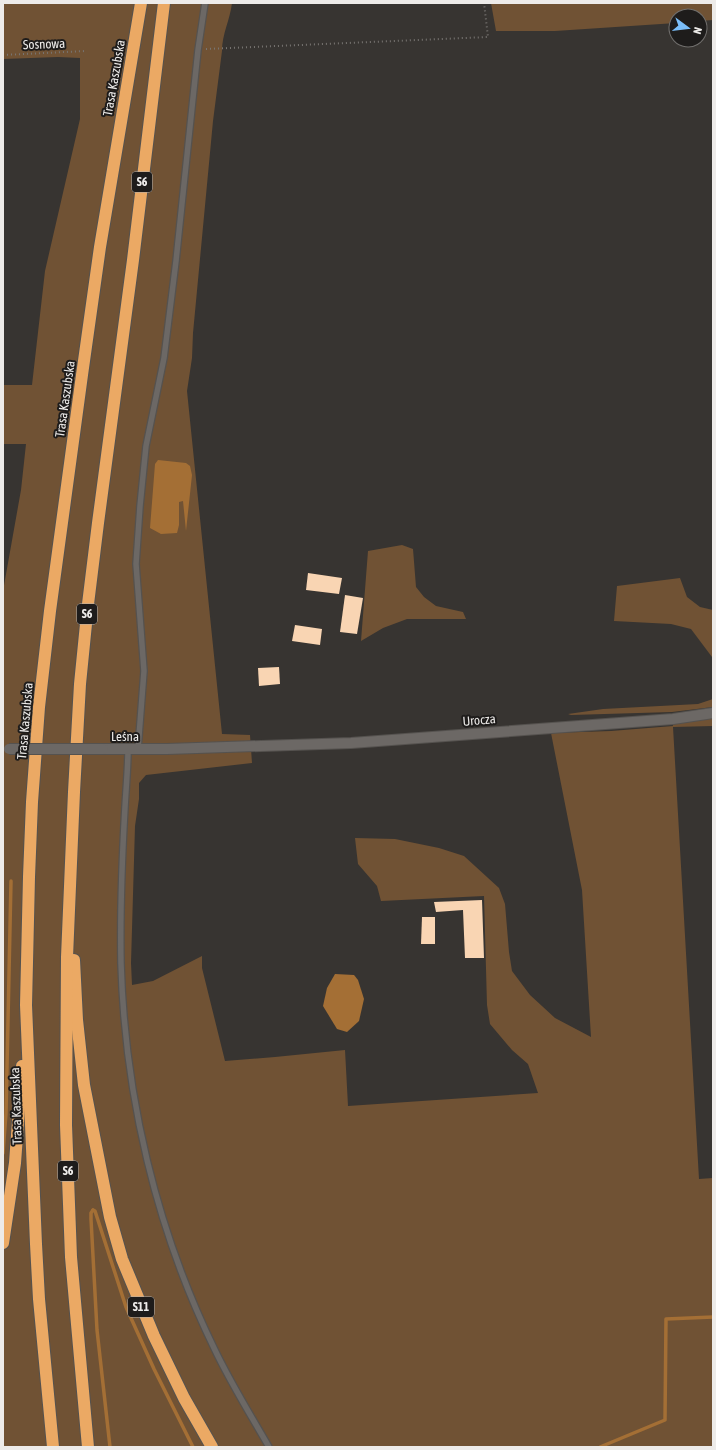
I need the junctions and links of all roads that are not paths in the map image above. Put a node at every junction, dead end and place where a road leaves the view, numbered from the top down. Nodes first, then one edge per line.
1 (141, 3) edge
2 (164, 3) edge
3 (205, 3) edge
4 (713, 713) edge
5 (247, 747) joint
6 (6, 748) edge
7 (133, 749) junction
8 (70, 894) junction
9 (26, 1005) junction
10 (3, 1243) edge
11 (53, 1447) edge
12 (88, 1447) edge
13 (212, 1447) edge
14 (269, 1447) edge

1 - 9 highway, Trasa Kaszubska / S6
2 - 8 highway, S6
3 - 7 lane
4 - 5 street, Urocza
5 - 7 street, Leśna
6 - 7 street, Leśna, bridge
7 - 14 lane
8 - 12 highway, S6
8 - 13 highway, S11
9 - 10 highway
9 - 11 highway, Trasa Kaszubska / S6

